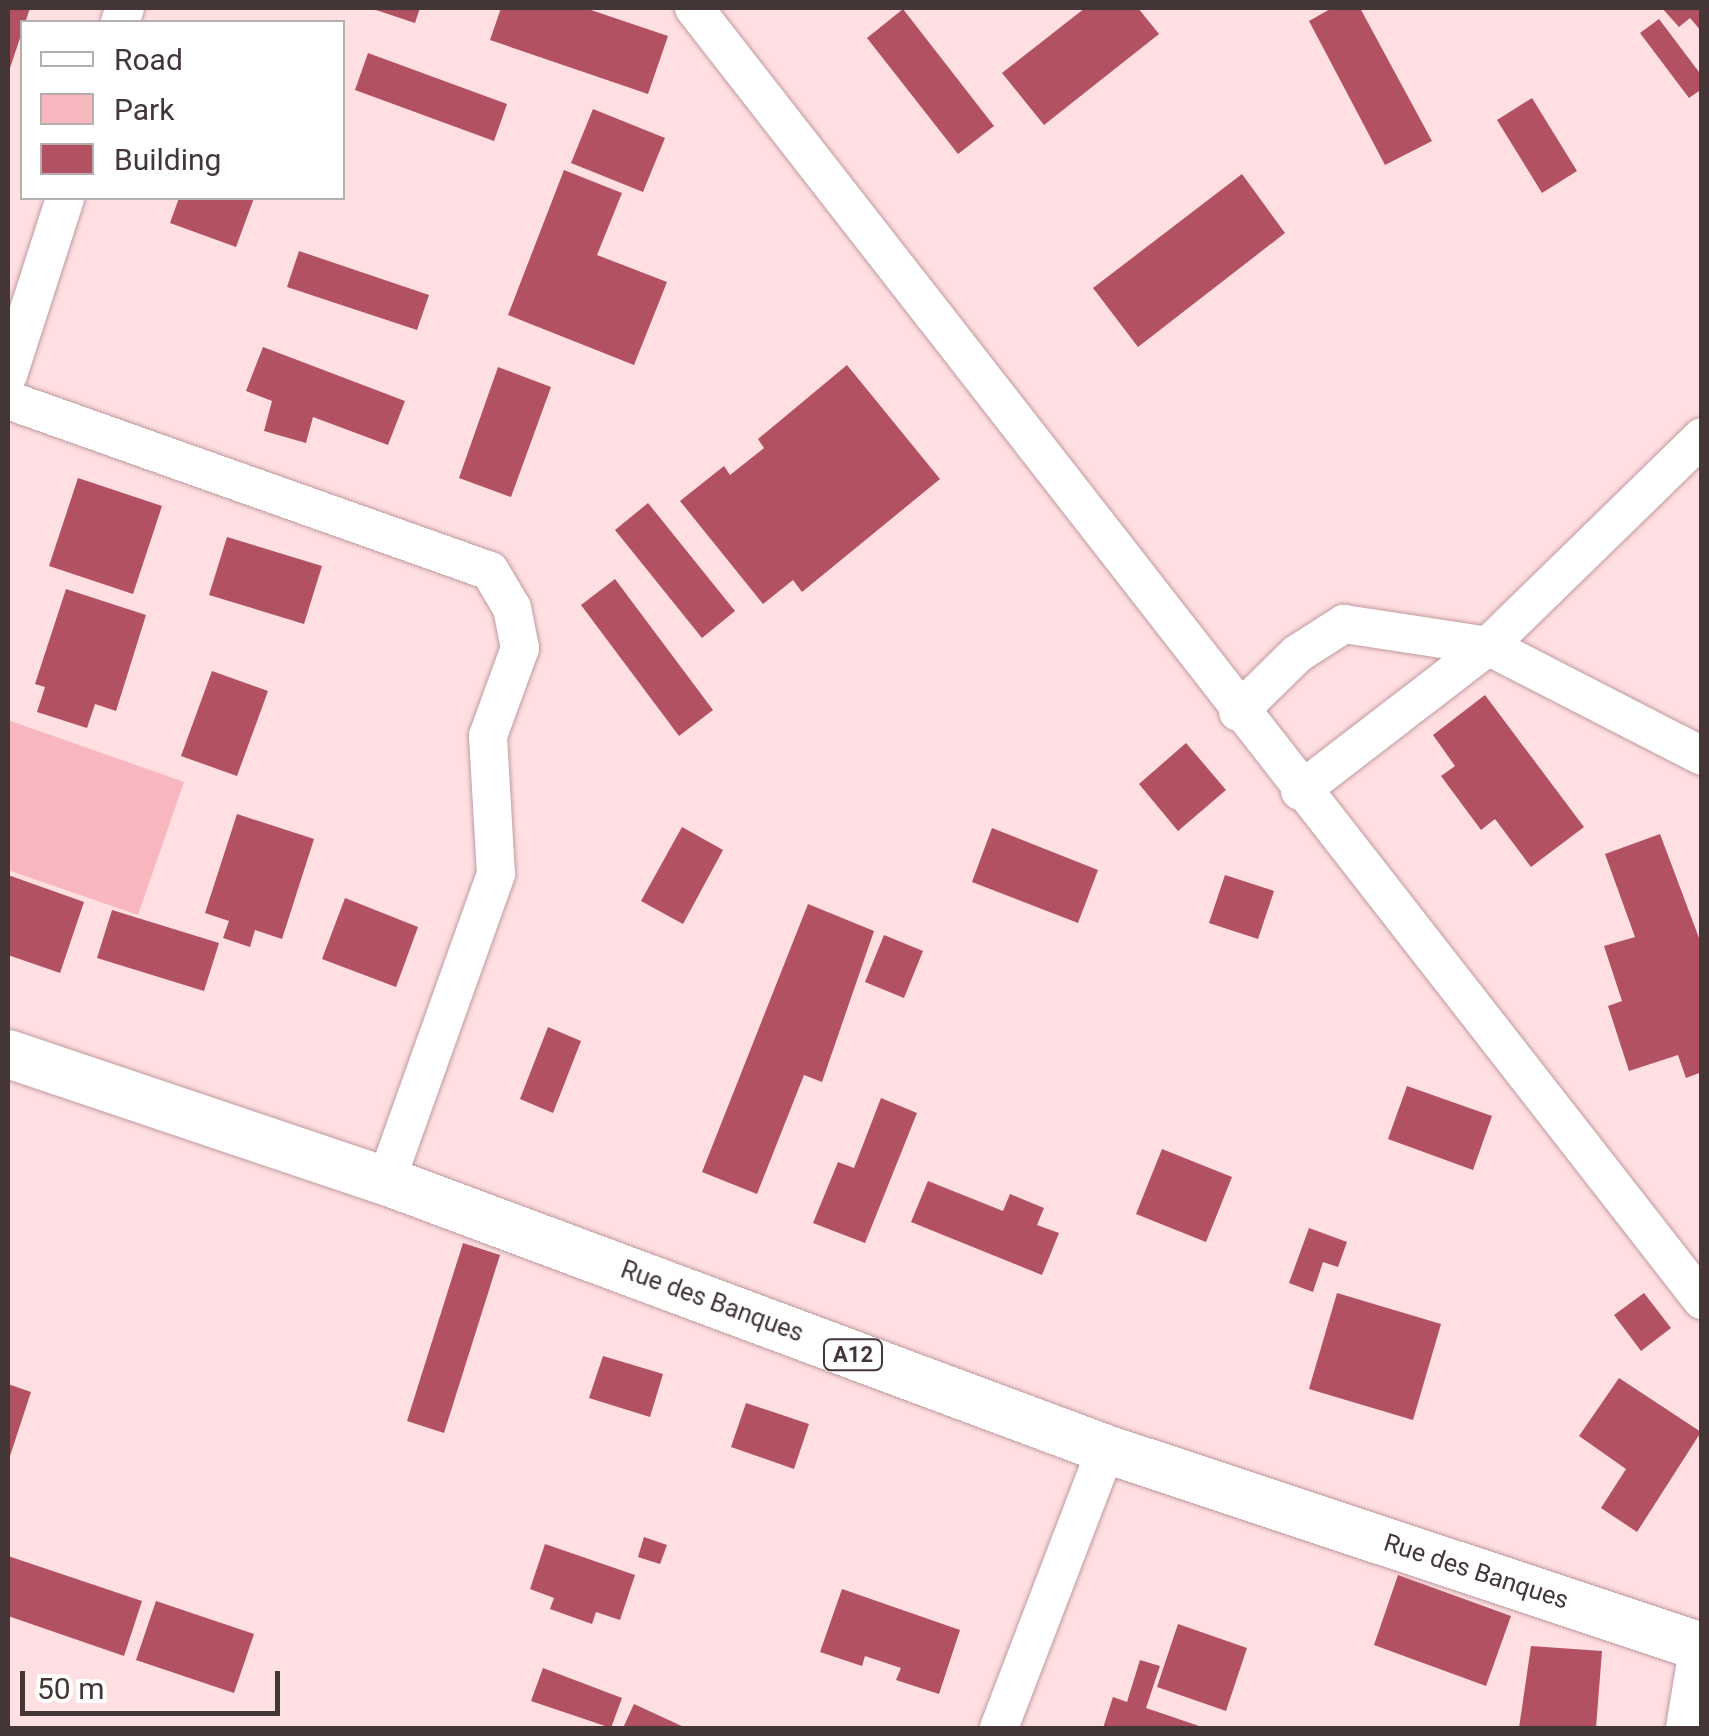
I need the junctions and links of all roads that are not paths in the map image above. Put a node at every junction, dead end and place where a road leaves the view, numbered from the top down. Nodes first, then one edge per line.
1 (694, 8) edge
2 (65, 200) edge
3 (21, 292) edge
4 (8, 375) edge
5 (8, 400) edge
6 (1702, 437) edge
7 (1488, 646) junction
8 (1238, 712) junction
9 (1702, 756) edge
10 (1300, 791) junction
11 (8, 1054) edge
12 (386, 1180) junction
13 (1702, 1300) edge
14 (1106, 1449) junction
15 (1702, 1646) edge
16 (1702, 1656) edge
17 (999, 1728) edge
18 (1690, 1728) edge

1 - 8 street
2 - 3 street
3 - 4 street
5 - 12 street
6 - 7 street
7 - 8 street
7 - 9 street
7 - 10 street
8 - 10 street
10 - 13 street
11 - 12 main road, Rue des Banques / A12
12 - 14 main road, Rue des Banques / A12
14 - 15 main road, Rue des Banques / A12
14 - 17 street
16 - 18 main road

